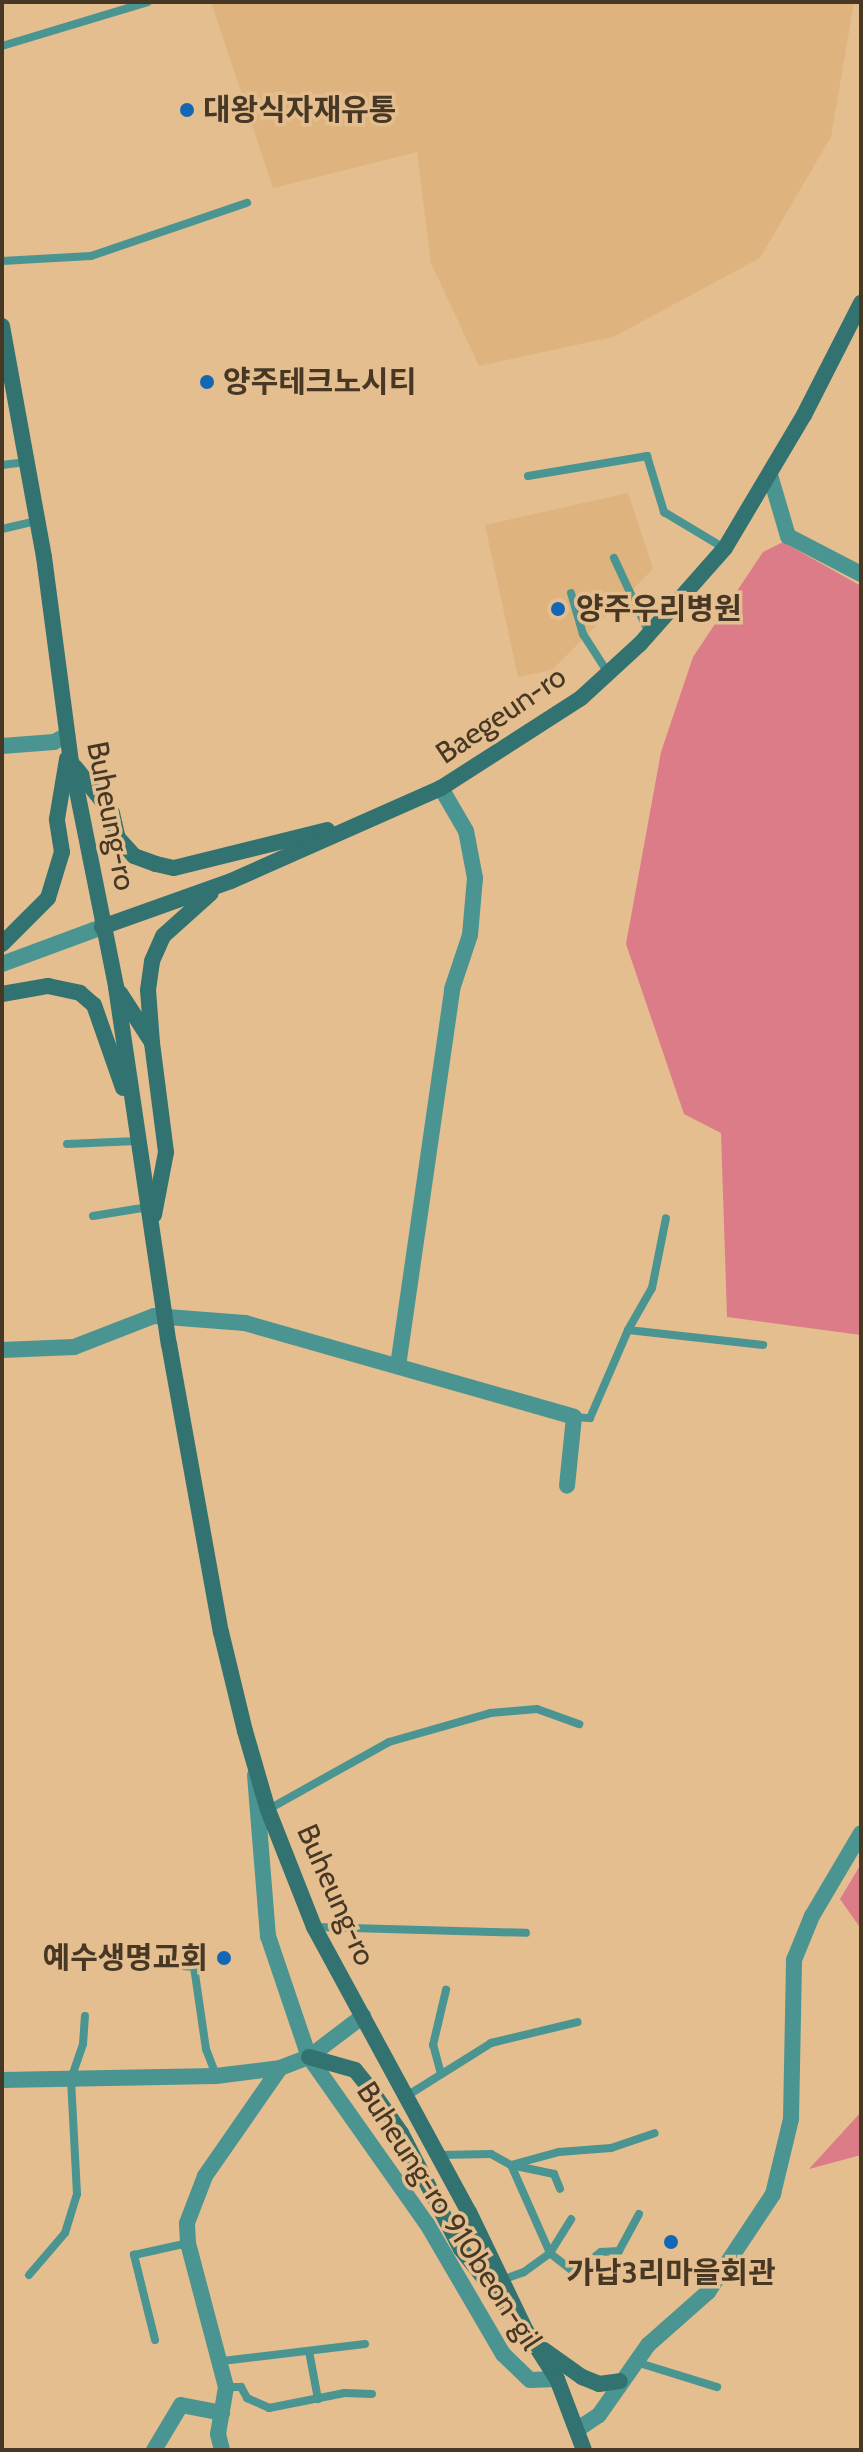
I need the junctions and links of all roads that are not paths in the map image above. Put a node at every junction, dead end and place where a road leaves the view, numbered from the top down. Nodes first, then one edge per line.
1 (148, 2) edge
2 (2, 46) edge
3 (247, 203) dead end
4 (2, 261) edge
5 (859, 313) edge
6 (2, 326) edge
7 (6, 365) edge
8 (27, 462) junction
9 (2, 465) edge
10 (770, 475) junction
11 (528, 476) dead end
12 (38, 521) junction
13 (2, 529) edge
14 (725, 548) junction
15 (614, 558) dead end
16 (861, 574) edge
17 (571, 593) dead end
18 (649, 634) junction
19 (608, 673) junction
20 (2, 746) edge
21 (69, 747) junction
22 (441, 788) junction
23 (383, 815) junction
24 (231, 881) junction
25 (102, 927) junction
26 (2, 944) edge
27 (2, 964) edge
28 (116, 987) junction
29 (2, 994) edge
30 (152, 1043) junction
31 (133, 1117) junction
32 (137, 1141) junction
33 (67, 1144) dead end
34 (149, 1207) junction
35 (93, 1216) dead end
36 (666, 1218) dead end
37 (152, 1224) junction
38 (167, 1315) junction
39 (628, 1330) junction
40 (763, 1345) dead end
41 (2, 1350) edge
42 (398, 1366) junction
43 (574, 1417) junction
44 (567, 1486) dead end
45 (579, 1724) dead end
46 (254, 1762) junction
47 (268, 1810) junction
48 (861, 1833) edge
49 (314, 1927) junction
50 (526, 1933) dead end
51 (160, 1964) dead end
52 (446, 1990) dead end
53 (85, 2016) dead end
54 (363, 2016) junction
55 (578, 2022) dead end
56 (309, 2057) junction
57 (280, 2068) junction
58 (441, 2074) junction
59 (216, 2076) junction
60 (71, 2079) junction
61 (2, 2080) edge
62 (405, 2097) junction
63 (655, 2133) dead end
64 (438, 2155) junction
65 (511, 2165) junction
66 (560, 2189) dead end
67 (639, 2214) dead end
68 (571, 2219) dead end
69 (188, 2243) junction
70 (550, 2253) junction
71 (29, 2275) dead end
72 (502, 2280) junction
73 (525, 2329) junction
74 (155, 2340) dead end
75 (365, 2344) dead end
76 (537, 2345) junction
77 (309, 2351) junction
78 (222, 2361) junction
79 (635, 2362) junction
80 (557, 2379) junction
81 (620, 2381) junction
82 (226, 2387) junction
83 (717, 2387) dead end
84 (372, 2394) dead end
85 (318, 2399) junction
86 (222, 2413) junction
87 (578, 2429) junction
88 (154, 2450) edge
89 (222, 2450) edge
90 (584, 2450) edge

1 - 2 lane
3 - 4 lane
5 - 10 main road, Baegeun-ro
6 - 7 main road, Buheung-ro
7 - 8 main road, Buheung-ro
8 - 9 lane
8 - 12 main road, Buheung-ro
10 - 14 main road, Baegeun-ro
10 - 16 street
11 - 14 lane
12 - 13 lane
12 - 21 main road, Buheung-ro
14 - 18 main road, Baegeun-ro
15 - 18 lane
17 - 19 lane
18 - 19 main road, Baegeun-ro
19 - 22 main road, Baegeun-ro
20 - 21 street
21 - 23 main road
21 - 25 main road, Buheung-ro
21 - 26 main road
22 - 23 main road, Baegeun-ro
22 - 42 street
23 - 24 main road, Baegeun-ro
24 - 25 main road, Baegeun-ro
24 - 30 main road
25 - 27 street, Baegeun-ro
25 - 28 main road, Buheung-ro
28 - 30 main road
28 - 31 main road, Buheung-ro
29 - 31 main road
30 - 37 main road
31 - 32 main road, Buheung-ro
32 - 33 lane
32 - 34 main road, Buheung-ro
34 - 35 lane
34 - 37 main road, Buheung-ro
36 - 39 lane
37 - 38 main road, Buheung-ro
38 - 41 street
38 - 42 street
38 - 46 main road, Buheung-ro
39 - 40 lane
39 - 43 lane
42 - 43 street
43 - 44 street
45 - 47 lane
46 - 47 main road, Buheung-ro
46 - 56 street, Buheung-ro 910beon-gil
47 - 49 main road, Buheung-ro
48 - 79 street
49 - 50 lane
49 - 54 main road, Buheung-ro
51 - 59 lane
52 - 58 lane
53 - 60 lane
54 - 56 street
54 - 62 main road, Buheung-ro
55 - 58 lane
56 - 57 street
56 - 73 main road
56 - 80 street, Buheung-ro 910beon-gil
57 - 59 street
57 - 69 street
58 - 62 lane
59 - 60 street
60 - 61 street
60 - 71 lane
62 - 64 main road, Buheung-ro
63 - 65 lane
64 - 65 lane
64 - 72 main road, Buheung-ro
65 - 66 lane
65 - 70 lane
67 - 70 lane
68 - 70 lane
69 - 74 lane
69 - 78 street
70 - 72 lane
72 - 73 main road, Buheung-ro
73 - 76 main road, Buheung-ro
75 - 77 lane
76 - 80 main road, Buheung-ro
76 - 81 main road
77 - 78 lane
77 - 85 lane
78 - 82 street
79 - 81 street
79 - 83 lane
80 - 87 main road, Buheung-ro
81 - 87 street
82 - 85 lane
82 - 86 street
84 - 85 lane
86 - 88 street
86 - 89 street
87 - 90 main road, Buheung-ro

